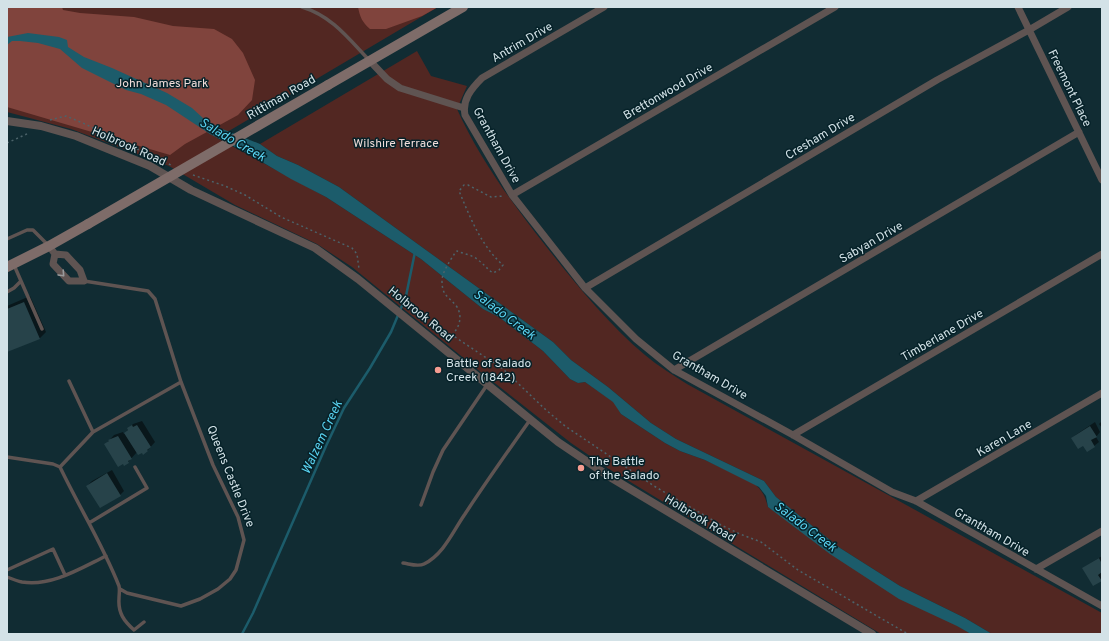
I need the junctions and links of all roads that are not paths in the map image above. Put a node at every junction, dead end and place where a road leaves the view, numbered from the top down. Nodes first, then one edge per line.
1 (302, 7) edge
2 (463, 7) edge
3 (604, 7) edge
4 (835, 7) edge
5 (1018, 7) edge
6 (1068, 7) edge
7 (1029, 30) junction
8 (370, 61) junction
9 (464, 108) junction
10 (7, 121) edge
11 (1080, 132) junction
12 (1102, 180) edge
13 (512, 195) junction
14 (7, 239) edge
15 (52, 250) junction
16 (1102, 254) edge
17 (10, 265) edge
18 (21, 281) junction
19 (84, 281) junction
20 (585, 288) junction
21 (7, 292) edge
22 (42, 329) dead end
23 (674, 370) junction
24 (69, 381) dead end
25 (181, 382) junction
26 (488, 384) junction
27 (1102, 393) edge
28 (530, 419) junction
29 (93, 432) junction
30 (793, 435) junction
31 (7, 457) edge
32 (60, 467) junction
33 (135, 467) dead end
34 (916, 501) junction
35 (421, 505) dead end
36 (88, 523) junction
37 (1102, 531) edge
38 (106, 556) junction
39 (404, 562) dead end
40 (1036, 569) junction
41 (7, 570) edge
42 (65, 575) junction
43 (7, 577) edge
44 (120, 589) junction
45 (1102, 606) edge
46 (144, 622) dead end
47 (872, 634) edge

1 - 8 lane
2 - 8 main road, Rittiman Road
3 - 9 street, Antrim Drive
4 - 13 street, Brettonwood Drive
5 - 7 street, Freemont Place
6 - 7 street, Cresham Drive
7 - 11 street, Freemont Place
7 - 20 street, Cresham Drive
8 - 9 street, Grantham Drive
8 - 15 main road, Rittiman Road, bridge
9 - 13 street, Grantham Drive
10 - 26 street, Holbrook Road
11 - 12 street, Freemont Place
11 - 23 street, Sabyan Drive
13 - 20 street, Grantham Drive
14 - 15 lane
15 - 17 main road, Rittiman Road
15 - 19 street
15 -> 19 street, Queens Castle Drive
16 - 30 street, Timberlane Drive
17 - 18 lane
18 - 21 lane
18 - 22 lane
19 - 25 lane, Queens Castle Drive
20 - 23 street, Grantham Drive
23 - 30 street, Grantham Drive
24 - 29 lane
25 - 29 lane
25 - 44 lane, Queens Castle Drive
26 - 28 street, Holbrook Road
26 - 35 lane
27 - 34 street, Karen Lane
28 - 39 lane
28 - 47 street, Holbrook Road
29 - 32 lane
30 - 34 street, Grantham Drive
31 - 32 lane
32 - 36 lane
33 - 36 lane
34 - 40 street, Grantham Drive
36 - 38 lane
37 - 40 street
38 - 42 lane
38 - 44 lane
40 - 45 street, Grantham Drive
41 - 42 lane
42 - 43 lane
44 - 46 lane

